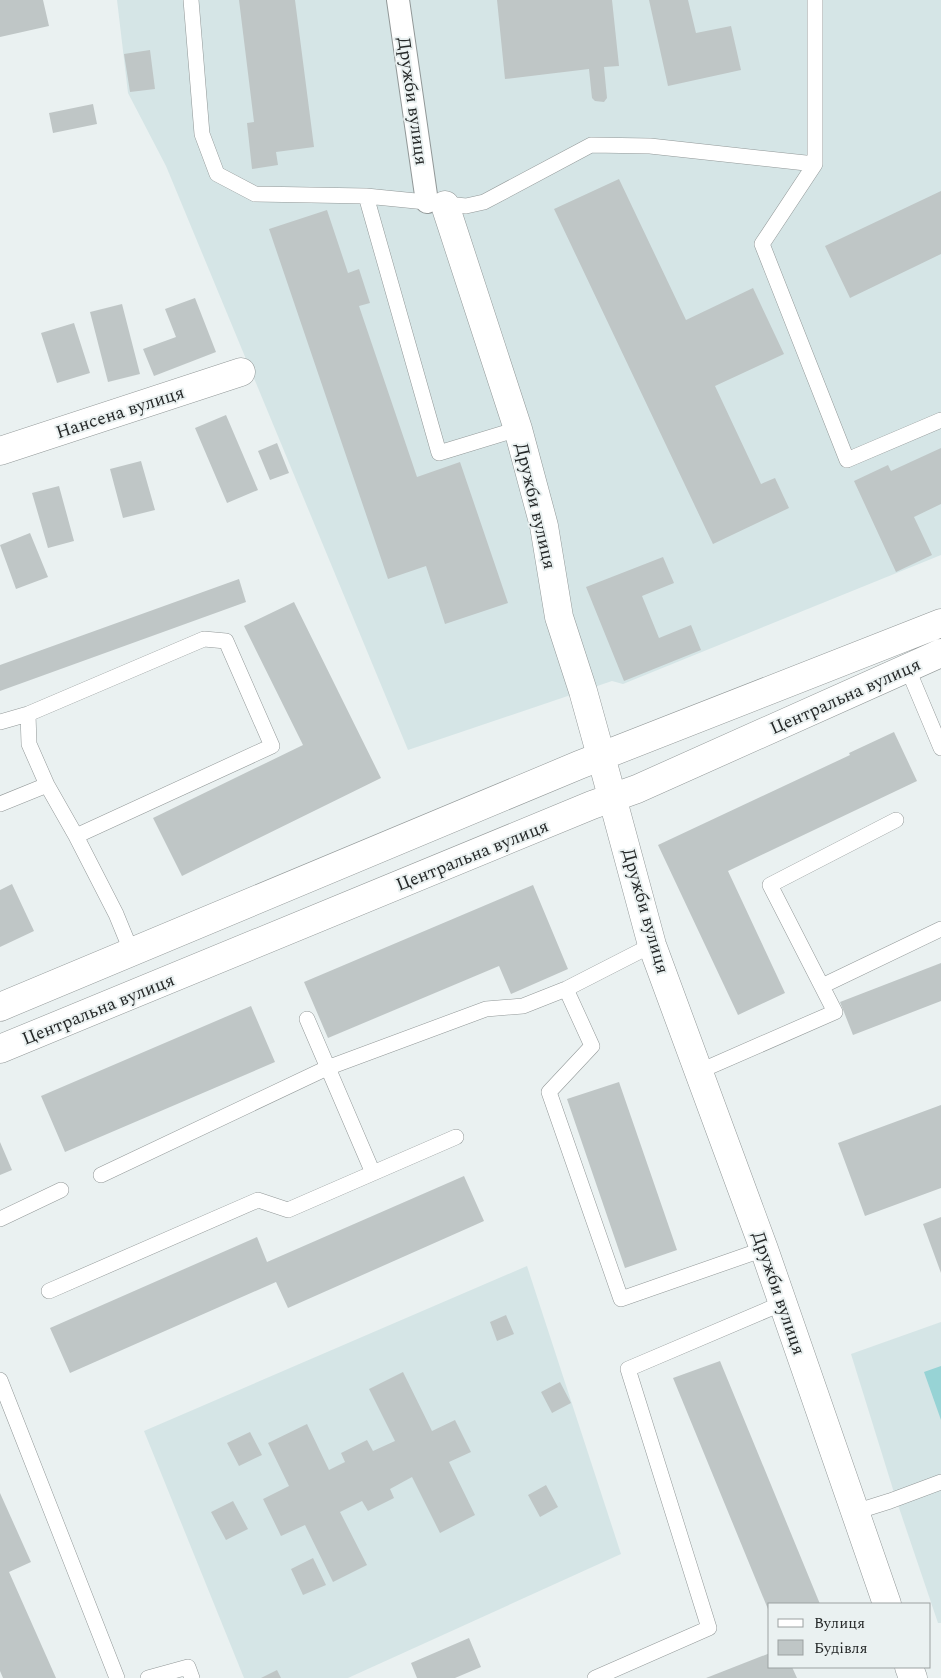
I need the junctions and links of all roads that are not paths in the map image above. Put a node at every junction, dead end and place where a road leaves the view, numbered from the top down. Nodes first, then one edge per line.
1 (191, 0) edge
2 (398, 0) edge
3 (815, 0) edge
4 (815, 164) junction
5 (366, 196) junction
6 (436, 204) junction
7 (241, 372) dead end
8 (941, 420) edge
9 (518, 429) junction
10 (0, 451) edge
11 (941, 623) edge
12 (941, 653) edge
13 (907, 668) junction
14 (28, 714) junction
15 (0, 722) edge
16 (941, 748) edge
17 (602, 756) junction
18 (47, 785) junction
19 (614, 798) junction
20 (0, 804) edge
21 (896, 820) dead end
22 (76, 836) junction
23 (941, 929) edge
24 (652, 945) junction
25 (132, 952) junction
26 (822, 986) junction
27 (566, 989) junction
28 (0, 1007) edge
29 (307, 1019) dead end
30 (0, 1049) edge
31 (326, 1068) junction
32 (700, 1071) junction
33 (456, 1138) dead end
34 (373, 1173) junction
35 (101, 1175) dead end
36 (61, 1190) dead end
37 (0, 1219) edge
38 (764, 1249) junction
39 (49, 1292) dead end
40 (783, 1303) junction
41 (0, 1380) edge
42 (941, 1482) edge
43 (855, 1512) junction
44 (888, 1603) edge
45 (117, 1678) edge
46 (148, 1678) edge
47 (192, 1678) edge
48 (595, 1678) edge

1 - 5 lane
2 - 6 street, Дружби вулиця
3 - 4 lane
4 - 6 lane
4 - 8 lane
5 - 6 lane
5 - 9 lane
6 - 9 street, Дружби вулиця
7 - 10 street, Нансена вулиця
9 - 17 street, Дружби вулиця
11 - 17 street, Центральна вулиця
12 - 13 street, Центральна вулиця
13 - 16 lane
13 - 19 street, Центральна вулиця
14 - 15 lane
14 - 18 lane
14 - 22 lane
17 - 19 street, Дружби вулиця
17 - 25 street, Центральна вулиця
18 - 20 lane
18 - 22 lane
19 - 24 street, Дружби вулиця
19 - 30 street, Центральна вулиця
21 - 26 lane
22 - 25 lane
23 - 26 lane
24 - 27 lane
24 - 32 street, Дружби вулиця
25 - 28 street, Центральна вулиця
26 - 32 lane
27 - 31 lane
27 - 38 lane
29 - 31 lane
31 - 34 lane
31 - 35 lane
32 - 38 street, Дружби вулиця
33 - 34 lane
34 - 39 lane
36 - 37 lane
38 - 40 street, Дружби вулиця
40 - 43 street, Дружби вулиця
40 - 48 lane
41 - 45 lane
42 - 43 lane
43 - 44 street, Дружби вулиця
46 - 47 lane

